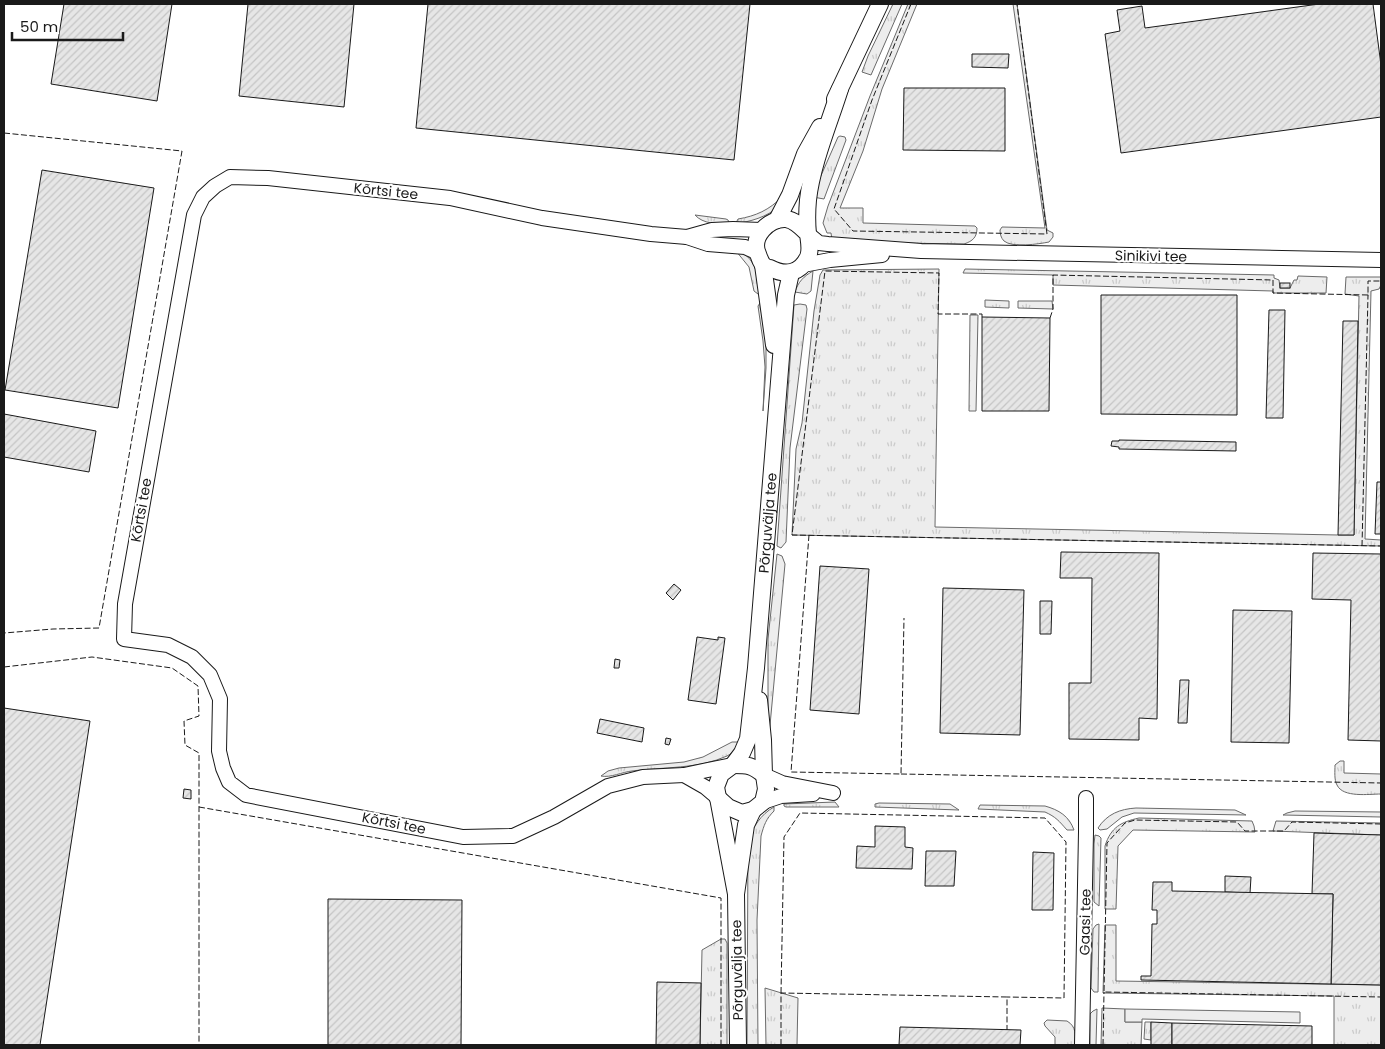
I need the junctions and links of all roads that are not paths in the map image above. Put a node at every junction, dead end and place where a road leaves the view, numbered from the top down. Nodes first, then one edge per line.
1 (880, 4) edge
2 (840, 89) junction
3 (777, 220) junction
4 (762, 230) junction
5 (808, 234) junction
6 (687, 237) junction
7 (921, 252) junction
8 (760, 259) junction
9 (1381, 260) edge
10 (797, 269) junction
11 (778, 378) junction
12 (756, 668) junction
13 (733, 765) junction
14 (764, 775) junction
15 (684, 776) junction
16 (718, 798) junction
17 (1086, 798) dead end
18 (758, 806) junction
19 (736, 894) junction
20 (738, 1045) edge
21 (1082, 1045) edge

1 - 2 street
2 - 3 street
2 - 5 street
3 - 4 street
3 - 5 street
4 - 6 street, Kõrtsi tee
4 - 8 street
5 - 7 street, Sinikivi tee
5 - 10 street
6 - 8 street, Kõrtsi tee
6 - 15 street, Kõrtsi tee
7 - 9 street, Sinikivi tee
7 - 10 street, Sinikivi tee
8 - 10 street
8 - 11 street, Põrguvälja tee
10 - 11 street, Põrguvälja tee
11 - 12 street, Põrguvälja tee
12 - 13 street, Põrguvälja tee
12 - 14 street, Põrguvälja tee
13 - 14 street
13 - 15 street, Kõrtsi tee
13 - 16 street
14 - 18 street
14 - 18 street
15 - 16 street
16 - 18 street
16 - 19 street, Põrguvälja tee
17 - 21 street, Gaasi tee
18 - 19 street, Põrguvälja tee
19 - 20 street, Põrguvälja tee

